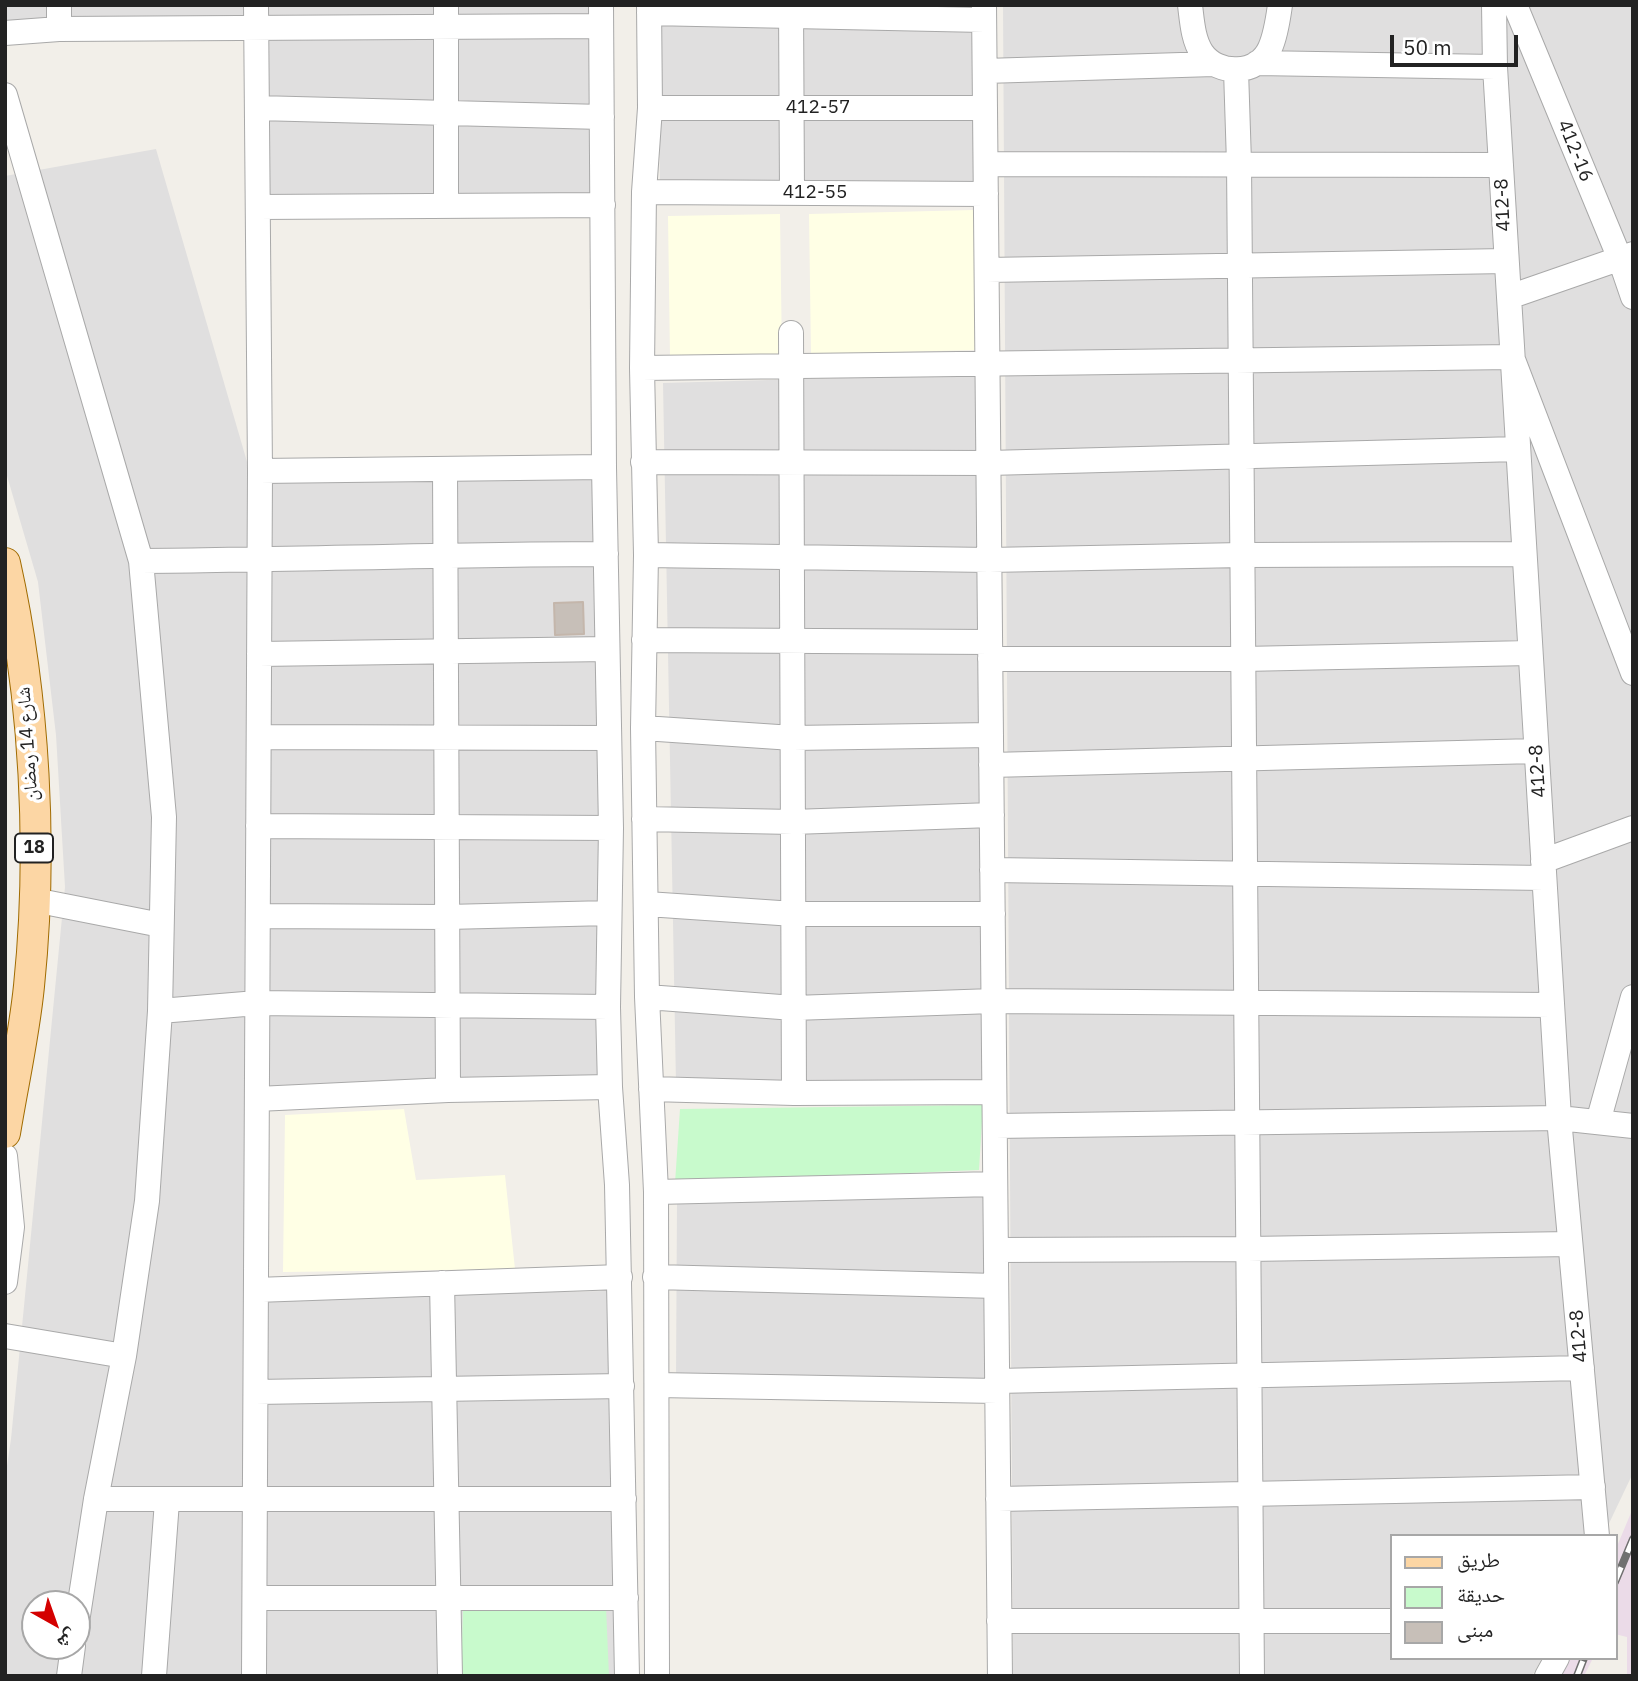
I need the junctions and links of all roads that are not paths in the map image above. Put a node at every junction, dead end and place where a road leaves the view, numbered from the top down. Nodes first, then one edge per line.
1 (1189, 5) edge
2 (1280, 5) edge
3 (1494, 5) edge
4 (1515, 5) edge
5 (649, 9) edge
6 (791, 11) edge
7 (984, 13) edge
8 (601, 15) edge
9 (256, 16) edge
10 (446, 16) edge
11 (59, 17) edge
12 (5, 33) edge
13 (1236, 65) junction
14 (1495, 67) junction
15 (985, 71) junction
16 (5, 95) edge
17 (257, 108) junction
18 (650, 108) junction
19 (791, 108) junction
20 (985, 108) junction
21 (446, 113) junction
22 (602, 117) junction
23 (1239, 163) junction
24 (986, 164) junction
25 (1501, 165) junction
26 (644, 192) junction
27 (792, 193) junction
28 (986, 194) junction
29 (603, 205) junction
30 (446, 206) junction
31 (258, 207) junction
32 (1626, 257) edge
33 (1506, 261) junction
34 (1240, 265) junction
35 (987, 270) junction
36 (1509, 297) junction
37 (1633, 297) edge
38 (603, 320) junction
39 (643, 321) junction
40 (791, 333) dead end
41 (1512, 357) junction
42 (1241, 359) junction
43 (988, 362) junction
44 (791, 367) junction
45 (642, 368) junction
46 (1518, 449) junction
47 (1241, 456) junction
48 (643, 462) junction
49 (989, 463) junction
50 (791, 464) junction
51 (604, 467) junction
52 (445, 469) junction
53 (260, 471) junction
54 (606, 554) junction
55 (1524, 554) junction
56 (445, 555) junction
57 (646, 555) junction
58 (1242, 555) junction
59 (792, 556) junction
60 (989, 560) junction
61 (141, 561) junction
62 (260, 561) junction
63 (5, 563) edge
64 (644, 640) junction
65 (792, 640) junction
66 (607, 649) junction
67 (990, 651) junction
68 (446, 652) junction
69 (1531, 653) junction
70 (259, 654) junction
71 (1243, 659) junction
72 (1633, 673) edge
73 (643, 728) junction
74 (991, 735) junction
75 (259, 737) junction
76 (793, 737) junction
77 (446, 738) junction
78 (609, 738) junction
79 (1536, 751) junction
80 (1244, 758) junction
81 (991, 765) junction
82 (992, 815) junction
83 (644, 819) junction
84 (793, 822) junction
85 (258, 827) junction
86 (446, 827) junction
87 (611, 828) junction
88 (1633, 828) edge
89 (1544, 869) junction
90 (992, 870) junction
91 (1245, 873) junction
92 (34, 900) junction
93 (647, 904) junction
94 (609, 913) junction
95 (794, 914) junction
96 (993, 914) junction
97 (259, 916) junction
98 (447, 917) junction
99 (162, 925) junction
100 (647, 996) junction
101 (1633, 996) edge
102 (993, 1001) junction
103 (1246, 1002) junction
104 (257, 1003) junction
105 (447, 1005) junction
106 (1552, 1005) junction
107 (608, 1007) junction
108 (794, 1007) junction
109 (160, 1011) junction
110 (610, 1087) junction
111 (448, 1090) junction
112 (994, 1091) junction
113 (794, 1093) junction
114 (257, 1099) junction
115 (652, 1100) junction
116 (614, 1116) junction
117 (1559, 1118) junction
118 (1598, 1122) junction
119 (1247, 1123) junction
120 (995, 1126) junction
121 (1633, 1126) edge
122 (5, 1133) edge
123 (5, 1156) edge
124 (995, 1184) junction
125 (617, 1185) junction
126 (656, 1185) junction
127 (1570, 1244) junction
128 (996, 1250) junction
129 (1248, 1250) junction
130 (620, 1277) junction
131 (655, 1277) junction
132 (5, 1282) edge
133 (442, 1283) junction
134 (996, 1286) junction
135 (256, 1290) junction
136 (5, 1336) edge
137 (124, 1356) junction
138 (1582, 1368) junction
139 (1249, 1377) junction
140 (657, 1385) junction
141 (622, 1386) junction
142 (997, 1386) junction
143 (444, 1389) junction
144 (256, 1392) junction
145 (1593, 1487) junction
146 (1250, 1494) junction
147 (96, 1499) junction
148 (255, 1499) junction
149 (446, 1499) junction
150 (624, 1499) junction
151 (998, 1499) junction
152 (167, 1501) junction
153 (1597, 1534) edge
154 (657, 1570) junction
155 (625, 1571) junction
156 (82, 1590) edge
157 (255, 1598) junction
158 (449, 1598) junction
159 (626, 1598) junction
160 (999, 1621) junction
161 (1390, 1621) edge
162 (1252, 1623) junction
163 (1556, 1660) edge
164 (154, 1676) edge
165 (254, 1676) edge
166 (450, 1676) edge
167 (627, 1676) edge
168 (657, 1676) edge
169 (1000, 1676) edge
170 (1252, 1676) edge
171 (1547, 1676) edge

1 - 13 street
2 - 13 street
3 - 14 street, 412-8
4 - 32 street, 412-16
5 - 6 street
5 - 18 street
6 - 7 street
6 - 19 street
7 - 15 street
8 - 10 street
8 - 22 street
9 - 10 street
9 - 11 street
9 - 17 street
10 - 21 street
11 - 12 street
13 - 14 street
13 - 15 street
13 - 23 street
14 - 25 street, 412-8
15 - 20 street
16 - 61 street
17 - 21 street
17 - 31 street
18 - 19 street, 412-57
18 - 26 street
19 - 20 street, 412-57
19 - 27 street
20 - 24 street
21 - 22 street
21 - 30 street
22 - 29 street
23 - 24 street
23 - 25 street
23 - 34 street
24 - 28 street
25 - 33 street, 412-8
26 - 27 street, 412-55
26 - 39 street
27 - 28 street, 412-55
28 - 35 street
29 - 30 street
29 - 38 street
30 - 31 street
31 - 53 street
32 - 36 street
32 - 37 street, 412-16
33 - 34 street
33 - 36 street, 412-8
34 - 35 street
34 - 42 street
35 - 43 street
36 - 41 street, 412-8
38 - 39 street
38 - 51 street
39 - 45 street
40 - 44 street
41 - 42 street
41 - 46 street, 412-8
41 - 72 street
42 - 43 street
42 - 47 street
43 - 44 street
43 - 49 street
44 - 45 street
44 - 50 street
45 - 48 street
46 - 47 street
46 - 55 street, 412-8
47 - 49 street
47 - 58 street
48 - 50 street
48 - 57 street
49 - 50 street
49 - 60 street
50 - 59 street
51 - 52 street
51 - 54 street
52 - 53 street
52 - 56 street
53 - 62 street
54 - 56 street
54 - 66 street
55 - 58 street
55 - 69 street, 412-8
56 - 62 street
56 - 68 street
57 - 59 street
57 - 64 street
58 - 60 street
58 - 71 street
59 - 60 street
59 - 65 street
60 - 67 street
61 - 62 street
61 - 99 street
62 - 70 street
63 - 92 main road, شارع 14 رمضان / 18
64 - 65 street
64 - 73 street
65 - 67 street
65 - 76 street
66 - 68 street
66 - 78 street
67 - 71 street
67 - 74 street
68 - 70 street
68 - 77 street
69 - 71 street
69 - 79 street, 412-8
70 - 75 street
71 - 80 street
73 - 76 street
73 - 83 street
74 - 76 street
74 - 81 street
75 - 77 street
75 - 85 street
76 - 84 street
77 - 78 street
77 - 86 street
78 - 87 street
79 - 80 street
79 - 89 street, 412-8
80 - 81 street
80 - 91 street
81 - 82 street
82 - 84 street
82 - 90 street
83 - 84 street
83 - 93 street
84 - 95 street
85 - 86 street
85 - 97 street
86 - 87 street
86 - 98 street
87 - 94 street
88 - 89 street
89 - 91 street
89 - 106 street, 412-8
90 - 91 street
90 - 96 street
91 - 103 street
92 - 99 street
92 - 122 main road, شارع 14 رمضان / 18
93 - 95 street
93 - 100 street
94 - 98 street
94 - 107 street
95 - 96 street
95 - 108 street
96 - 102 street
97 - 98 street
97 - 104 street
98 - 105 street
99 - 109 street
100 - 108 street
100 - 115 street
101 - 118 street
102 - 103 street
102 - 108 street
102 - 112 street
103 - 106 street
103 - 119 street
104 - 105 street
104 - 109 street
104 - 114 street
105 - 107 street
105 - 111 street
106 - 117 street, 412-8
107 - 110 street
108 - 113 street
109 - 137 street
110 - 111 street
110 - 116 street
111 - 114 street
112 - 113 street
112 - 120 street
113 - 115 street
114 - 135 street
115 - 116 street
115 - 126 street
116 - 125 street
117 - 118 street
117 - 119 street
117 - 127 street, 412-8
118 - 121 street
119 - 120 street
119 - 129 street
120 - 124 street
123 - 132 street
124 - 126 street
124 - 128 street
125 - 126 street
125 - 130 street
126 - 131 street
127 - 129 street
127 - 138 street, 412-8
128 - 129 street
128 - 134 street
129 - 139 street
130 - 133 street
130 - 141 street
131 - 134 street
131 - 140 street
133 - 135 street
133 - 143 street
134 - 142 street
135 - 144 street
136 - 137 street
137 - 147 street
138 - 139 street
138 - 145 street, 412-8
139 - 142 street
139 - 146 street
140 - 142 street
140 - 154 street
141 - 143 street
141 - 150 street
142 - 151 street
143 - 144 street
143 - 149 street
144 - 148 street
145 - 146 street
145 - 153 street, 412-8
146 - 151 street
146 - 162 street
147 - 152 street
147 - 156 street
148 - 149 street
148 - 152 street
148 - 157 street
149 - 150 street
149 - 158 street
150 - 155 street
151 - 160 street
152 - 164 street
154 - 155 street
154 - 168 street
155 - 159 street
157 - 158 street
157 - 165 street
158 - 159 street
158 - 166 street
159 - 167 street
160 - 162 street
160 - 169 street
161 - 162 street
162 - 170 street
163 - 171 street

